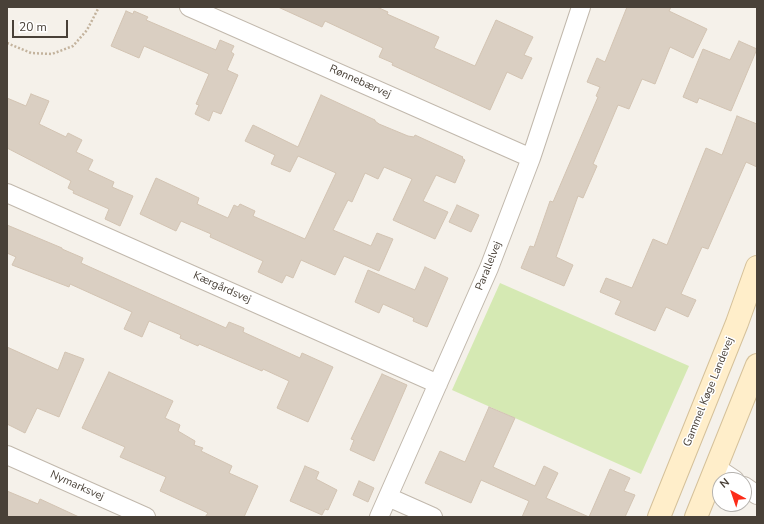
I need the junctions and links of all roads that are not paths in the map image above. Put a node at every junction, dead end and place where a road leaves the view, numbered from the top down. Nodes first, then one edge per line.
1 (189, 7) edge
2 (581, 7) edge
3 (531, 158) junction
4 (7, 193) edge
5 (757, 267) edge
6 (757, 365) edge
7 (438, 384) junction
8 (7, 455) edge
9 (717, 468) junction
10 (723, 472) edge
11 (388, 497) junction
12 (146, 517) edge
13 (378, 517) edge
14 (433, 517) edge
15 (658, 517) edge
16 (696, 517) edge

1 - 3 street, Rønnebærvej
2 - 3 street, Parallelvej
3 - 7 street, Parallelvej
4 - 7 street, Kærgårdsvej
5 - 15 main road, Gammel Køge Landevej
6 - 9 main road
7 - 11 street, Parallelvej
8 - 12 street, Nymarksvej
9 - 10 street
9 - 16 main road
11 - 13 street, Parallelvej
11 - 14 street

